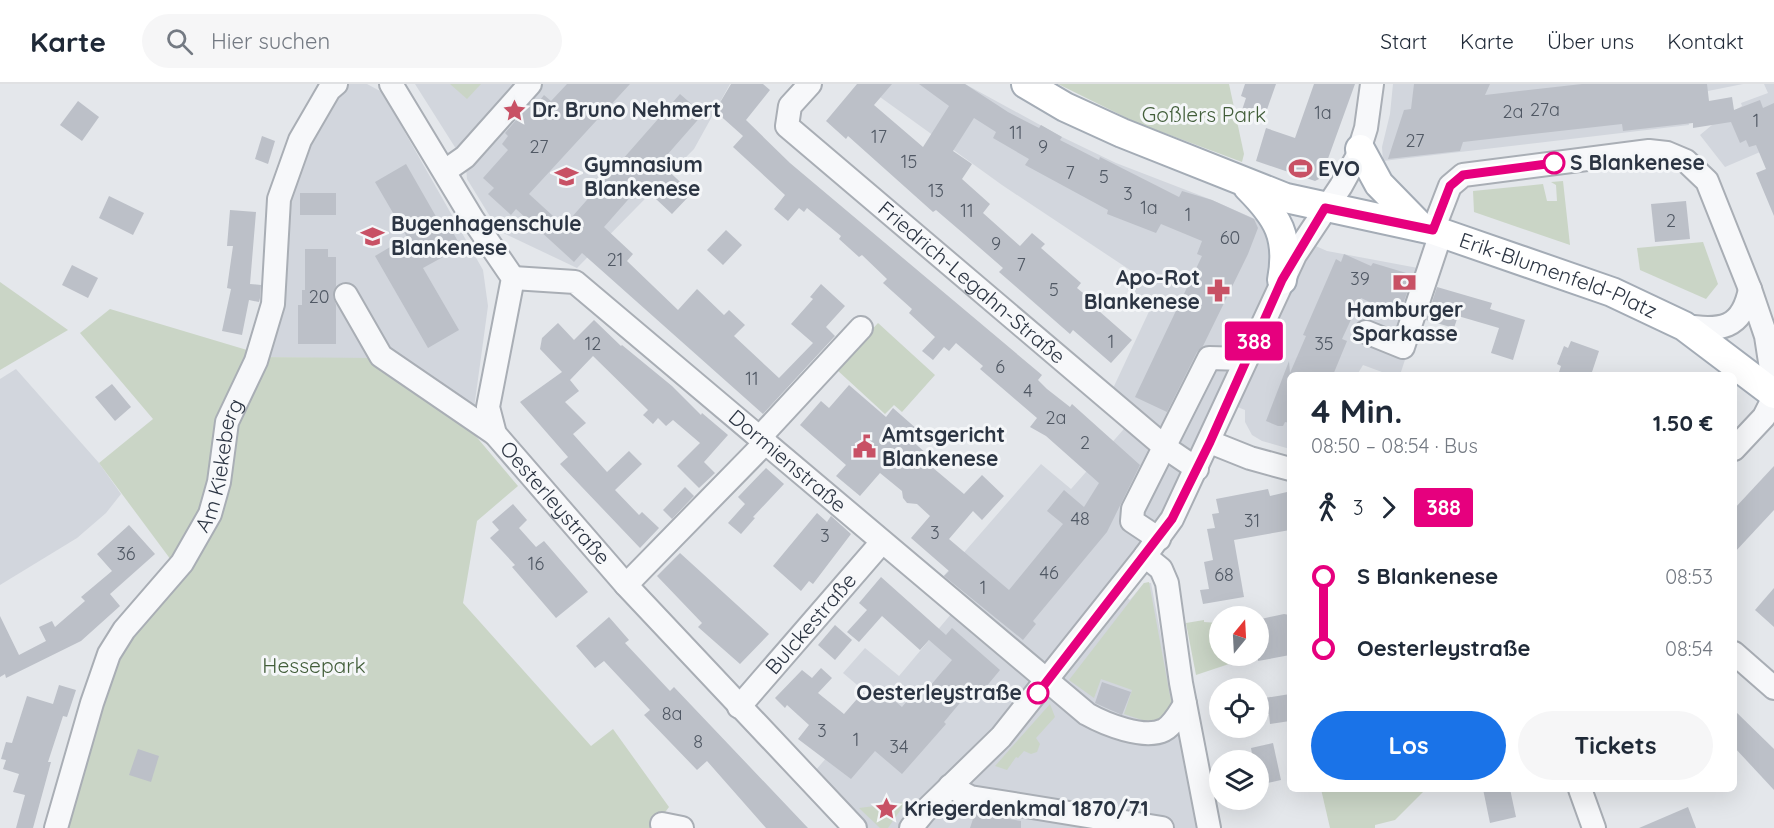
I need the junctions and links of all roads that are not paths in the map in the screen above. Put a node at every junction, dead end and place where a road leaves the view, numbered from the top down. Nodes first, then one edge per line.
1 (336, 84) edge
2 (392, 84) edge
3 (530, 84) edge
4 (810, 84) edge
5 (1026, 84) edge
6 (1372, 84) edge
7 (1360, 149) junction
8 (445, 171) junction
9 (1242, 181) junction
10 (1325, 208) junction
11 (1432, 230) junction
12 (513, 278) junction
13 (1282, 280) junction
14 (1750, 289) junction
15 (346, 295) dead end
16 (1684, 326) junction
17 (861, 328) dead end
18 (1366, 332) dead end
19 (1246, 359) junction
20 (1774, 388) edge
21 (1774, 395) edge
22 (495, 434) junction
23 (763, 440) junction
24 (1210, 442) junction
25 (1737, 446) edge
26 (1166, 448) junction
27 (1287, 468) edge
28 (1197, 470) junction
29 (882, 542) junction
30 (1152, 547) junction
31 (626, 585) junction
32 (1737, 656) edge
33 (1047, 682) junction
34 (1774, 688) edge
35 (1185, 704) junction
36 (738, 707) junction
37 (950, 786) junction
38 (1581, 792) edge
39 (57, 828) edge
40 (855, 828) edge
41 (911, 828) edge
42 (1162, 828) edge
43 (1209, 828) edge
44 (1594, 828) edge

1 - 39 street, Am Kiekeberg
2 - 8 street
3 - 8 street
4 - 26 street, Friedrich-Legahn-Straße
5 - 9 main road, Erik-Blumenfeld-Platz
6 - 7 street
7 - 10 street
7 - 11 main road
8 - 12 street
9 - 10 main road, Erik-Blumenfeld-Platz
9 - 13 main road
10 - 11 main road, Erik-Blumenfeld-Platz
10 - 13 street
11 - 14 street, Erik-Blumenfeld-Platz
11 - 16 main road, Erik-Blumenfeld-Platz
11 - 18 street
12 - 22 street, Oesterleystraße
12 - 23 street, Dormienstraße
13 - 19 street
14 - 16 street, Erik-Blumenfeld-Platz
14 - 20 street, Erik-Blumenfeld-Platz
15 - 22 street
16 - 21 main road, Erik-Blumenfeld-Platz
17 - 23 street
19 - 24 street
19 - 26 street
21 - 25 street
22 - 31 street, Oesterleystraße
23 - 29 street, Dormienstraße
23 - 31 street
24 - 27 street
24 - 28 street
26 - 28 street, Friedrich-Legahn-Straße
26 - 30 street
28 - 30 street
29 - 33 street, Dormienstraße
29 - 36 street, Bulckestraße
30 - 33 street
30 - 35 street
31 - 36 street, Oesterleystraße
32 - 34 street
33 - 35 street, Dormienstraße
33 - 37 street
35 - 43 street
36 - 40 street, Oesterleystraße
37 - 41 street
37 - 42 street
38 - 44 street

